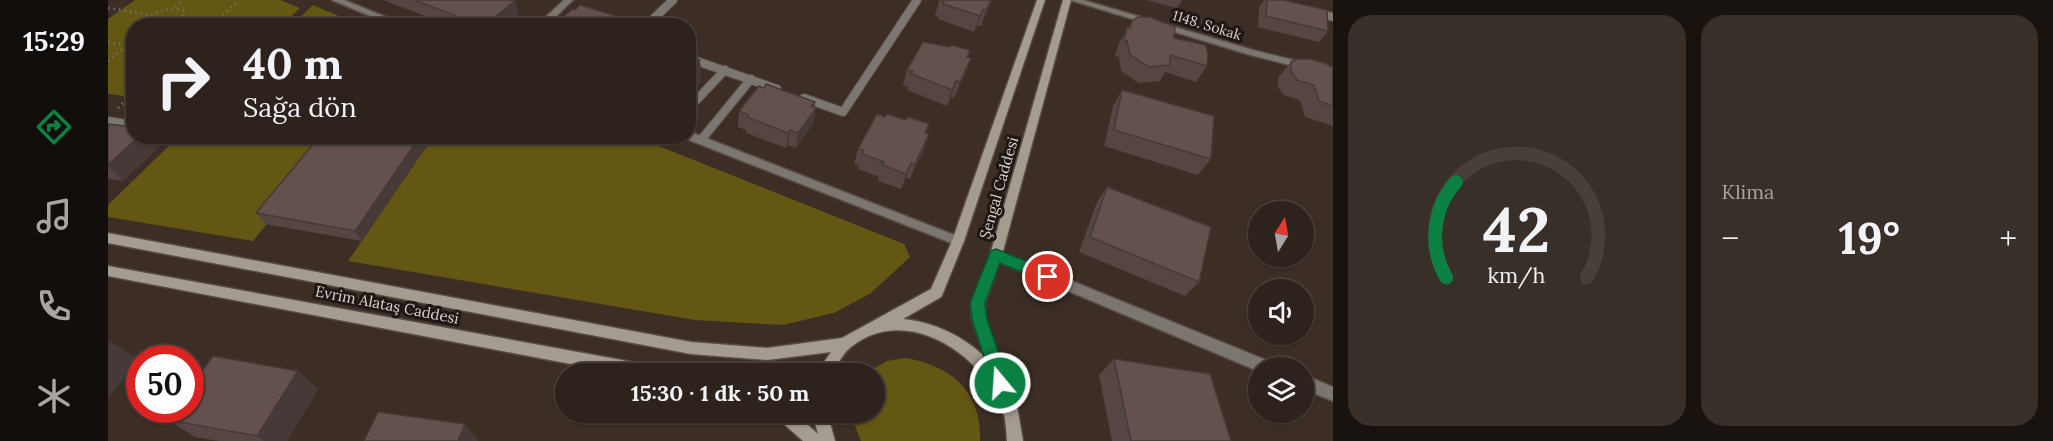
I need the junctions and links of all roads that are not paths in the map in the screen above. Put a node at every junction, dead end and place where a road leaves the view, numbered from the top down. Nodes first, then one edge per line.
1 (336, 0) edge
2 (569, 0) edge
3 (673, 0) edge
4 (917, 0) edge
5 (1041, 0) edge
6 (1067, 0) edge
7 (1074, 0) edge
8 (1313, 12) edge
9 (1333, 17) edge
10 (383, 18) edge
11 (549, 18) edge
12 (654, 18) edge
13 (696, 61) edge
14 (724, 70) junction
15 (1333, 73) edge
16 (751, 80) junction
17 (781, 90) edge
18 (792, 94) edge
19 (696, 100) edge
20 (108, 122) edge
21 (126, 124) edge
22 (696, 138) edge
23 (701, 140) junction
24 (108, 238) edge
25 (958, 241) junction
26 (996, 255) junction
27 (108, 271) edge
28 (879, 326) junction
29 (843, 344) junction
30 (1248, 360) edge
31 (601, 363) edge
32 (828, 363) edge
33 (1000, 383) junction
34 (1314, 386) edge
35 (1333, 394) edge
36 (793, 423) edge
37 (822, 423) edge
38 (814, 441) edge
39 (827, 441) edge
40 (1015, 441) edge

1 - 10 street
2 - 11 street
3 - 12 lane
4 - 18 lane
5 - 25 main road
6 - 26 main road, Şengal Caddesi
7 - 15 street, 1148. Sokak
8 - 9 lane
13 - 14 lane
14 - 16 lane
14 - 19 lane
16 - 17 lane
16 - 23 lane
20 - 21 lane
22 - 23 street
23 - 25 street
24 - 29 main road
25 - 28 main road
26 - 30 street
26 - 33 main road, Şengal Caddesi
27 - 31 main road, Evrim Alataş Caddesi
28 - 29 main road
28 - 33 main road
29 - 32 main road
33 - 40 main road
34 - 35 street
36 - 38 main road
37 - 39 main road

